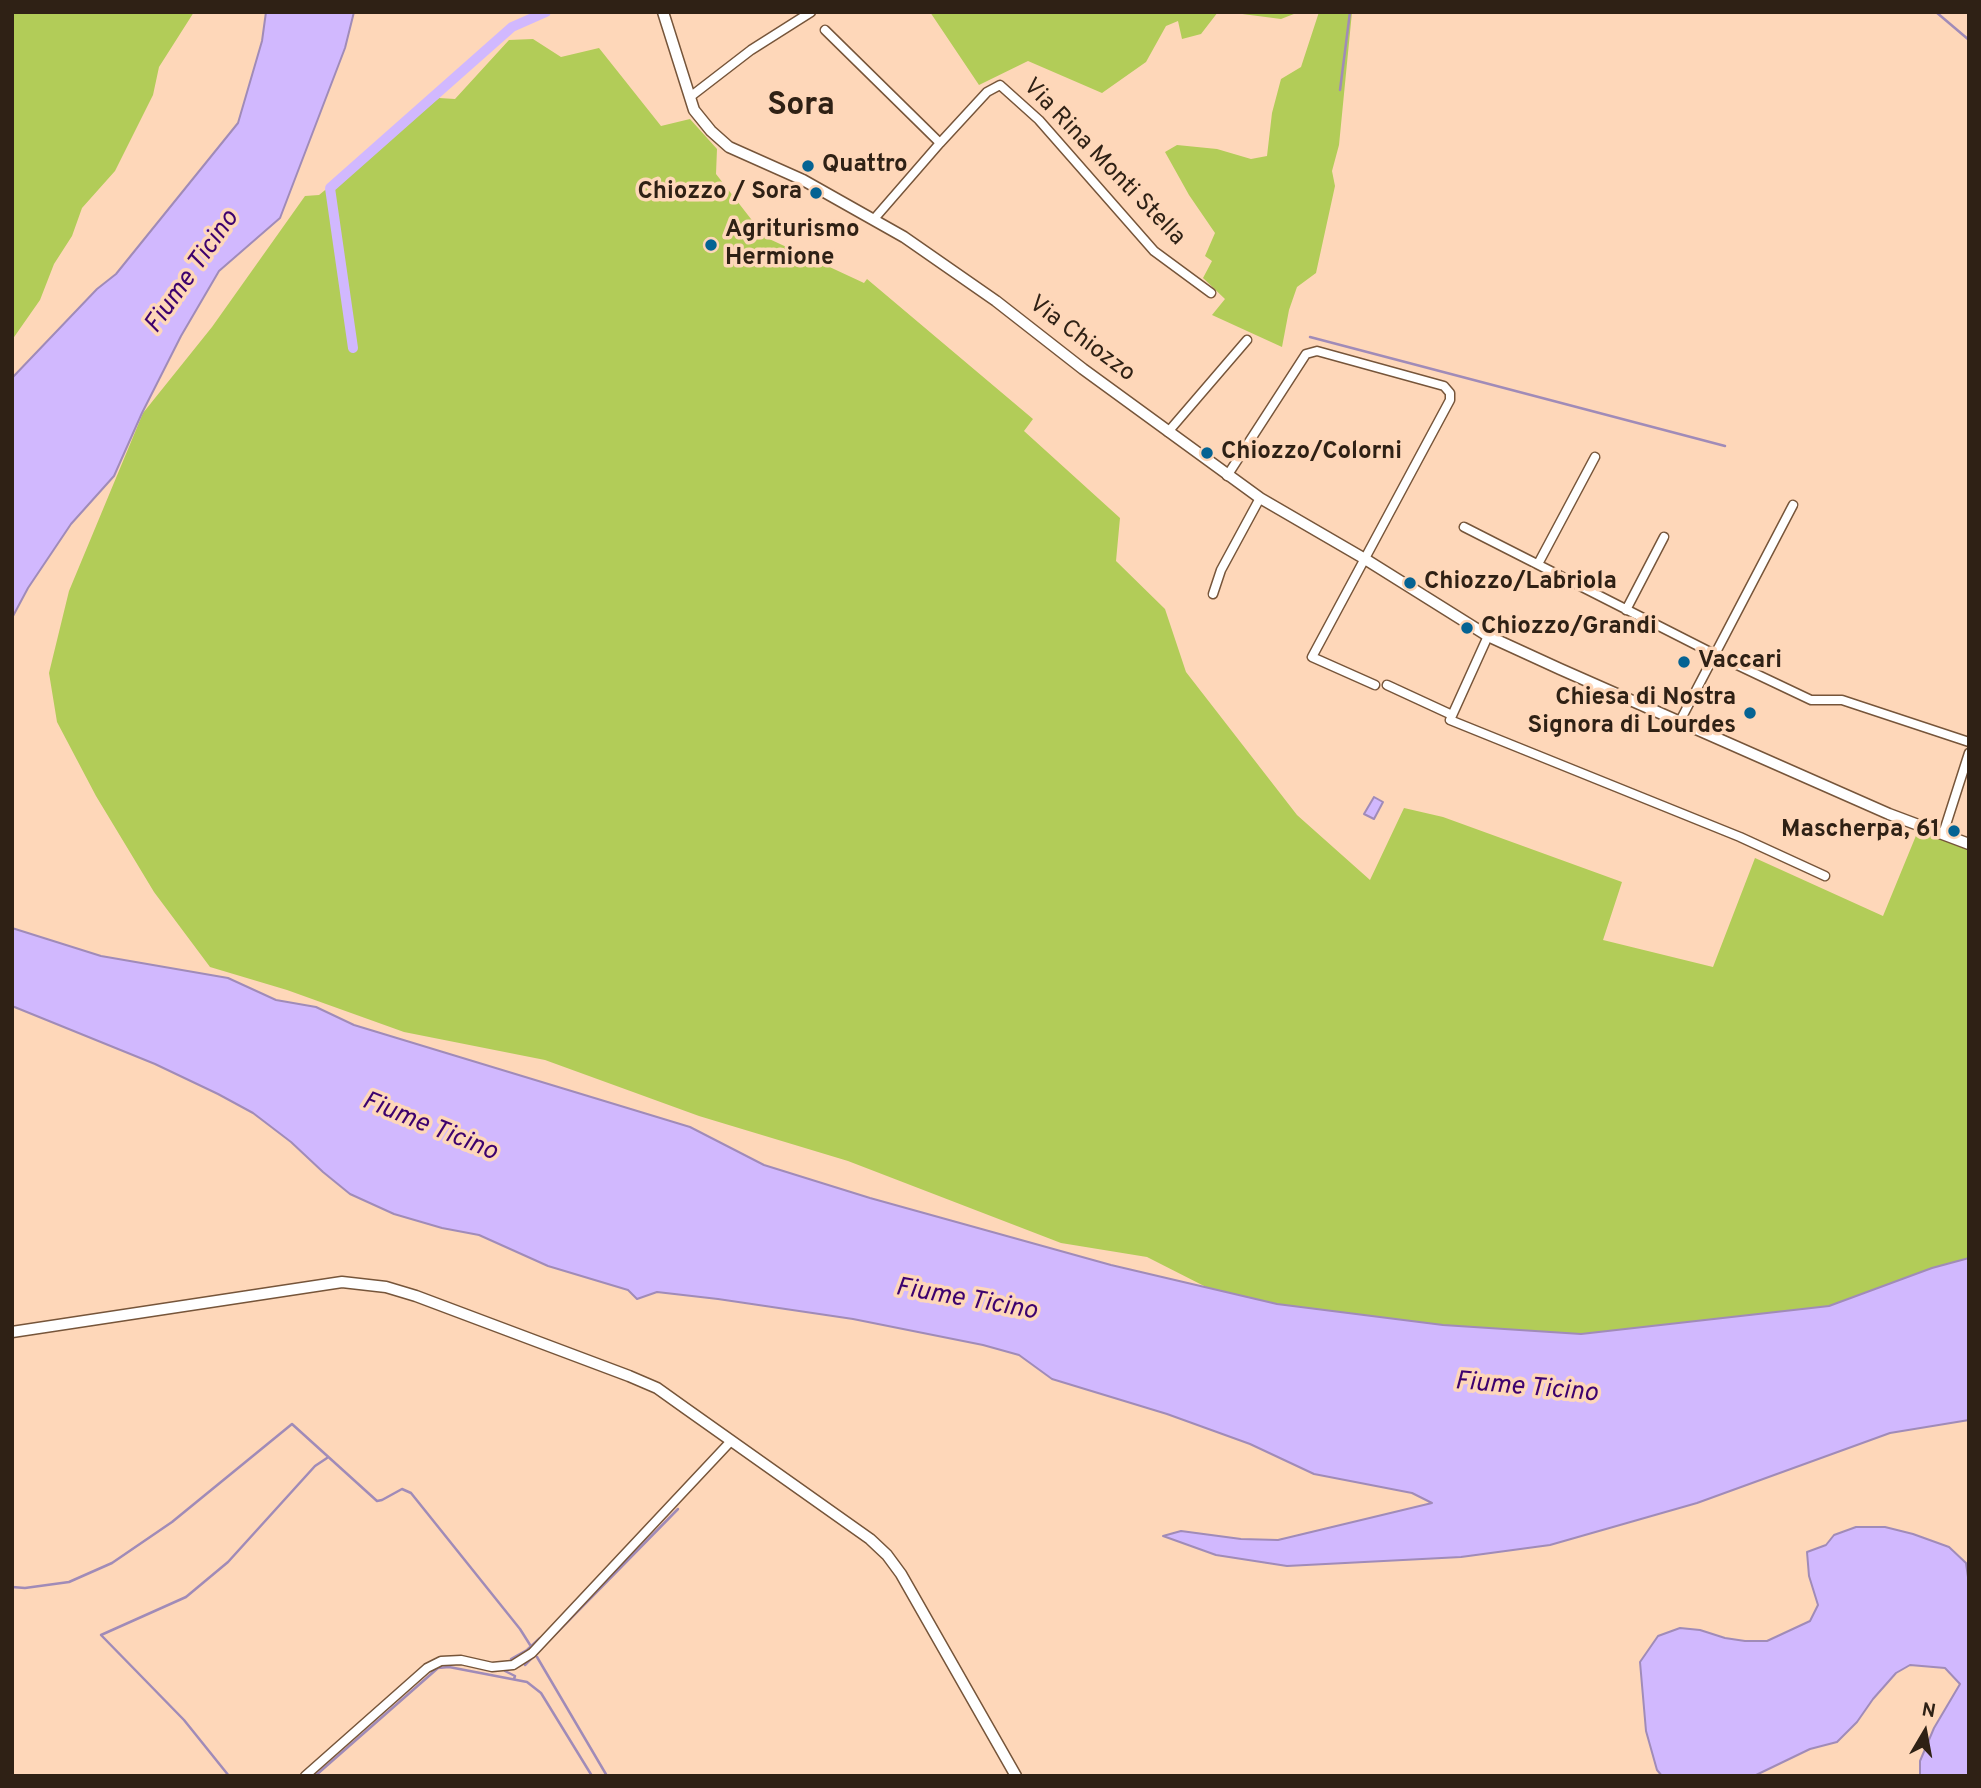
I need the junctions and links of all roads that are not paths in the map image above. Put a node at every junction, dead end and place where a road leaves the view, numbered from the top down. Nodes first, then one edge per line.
1 (663, 12) edge
2 (811, 12) edge
3 (825, 30) dead end
4 (691, 97) junction
5 (940, 143) junction
6 (874, 219) junction
7 (1211, 293) dead end
8 (1247, 340) dead end
9 (1168, 432) junction
10 (1595, 457) dead end
11 (1227, 476) junction
12 (1260, 498) junction
13 (1793, 505) dead end
14 (1464, 527) dead end
15 (1664, 537) dead end
16 (1365, 559) junction
17 (1538, 564) junction
18 (1213, 594) dead end
19 (1626, 610) junction
20 (1488, 636) junction
21 (1714, 654) junction
22 (1375, 685) dead end
23 (1387, 685) dead end
24 (1452, 715) junction
25 (1680, 721) junction
26 (1969, 742) edge
27 (1969, 753) edge
28 (1942, 834) junction
29 (1969, 844) edge
30 (1825, 876) dead end
31 (12, 1332) edge
32 (732, 1441) junction
33 (305, 1776) edge
34 (1016, 1776) edge

1 - 4 street, Via Chiozzo
2 - 4 street
3 - 5 street
4 - 6 street, Via Chiozzo
5 - 6 street
5 - 7 street, Via Rina Monti Stella
6 - 9 street, Via Chiozzo
8 - 9 street
9 - 11 street, Via Chiozzo
10 - 17 street
11 - 12 street, Via Chiozzo
11 - 16 street
12 - 16 street, Via Chiozzo
12 - 18 street
13 - 21 street
14 - 17 street
15 - 19 street
16 - 20 street, Via Chiozzo
16 - 22 street
17 - 19 street
19 - 21 street
20 - 24 street
20 - 25 street, Via Chiozzo
21 - 25 street
21 - 26 street
23 - 24 street
24 - 30 street
25 - 28 street, Via Chiozzo
27 - 28 street
28 - 29 street, Via Chiozzo
31 - 32 street
32 - 33 street
32 - 34 street

